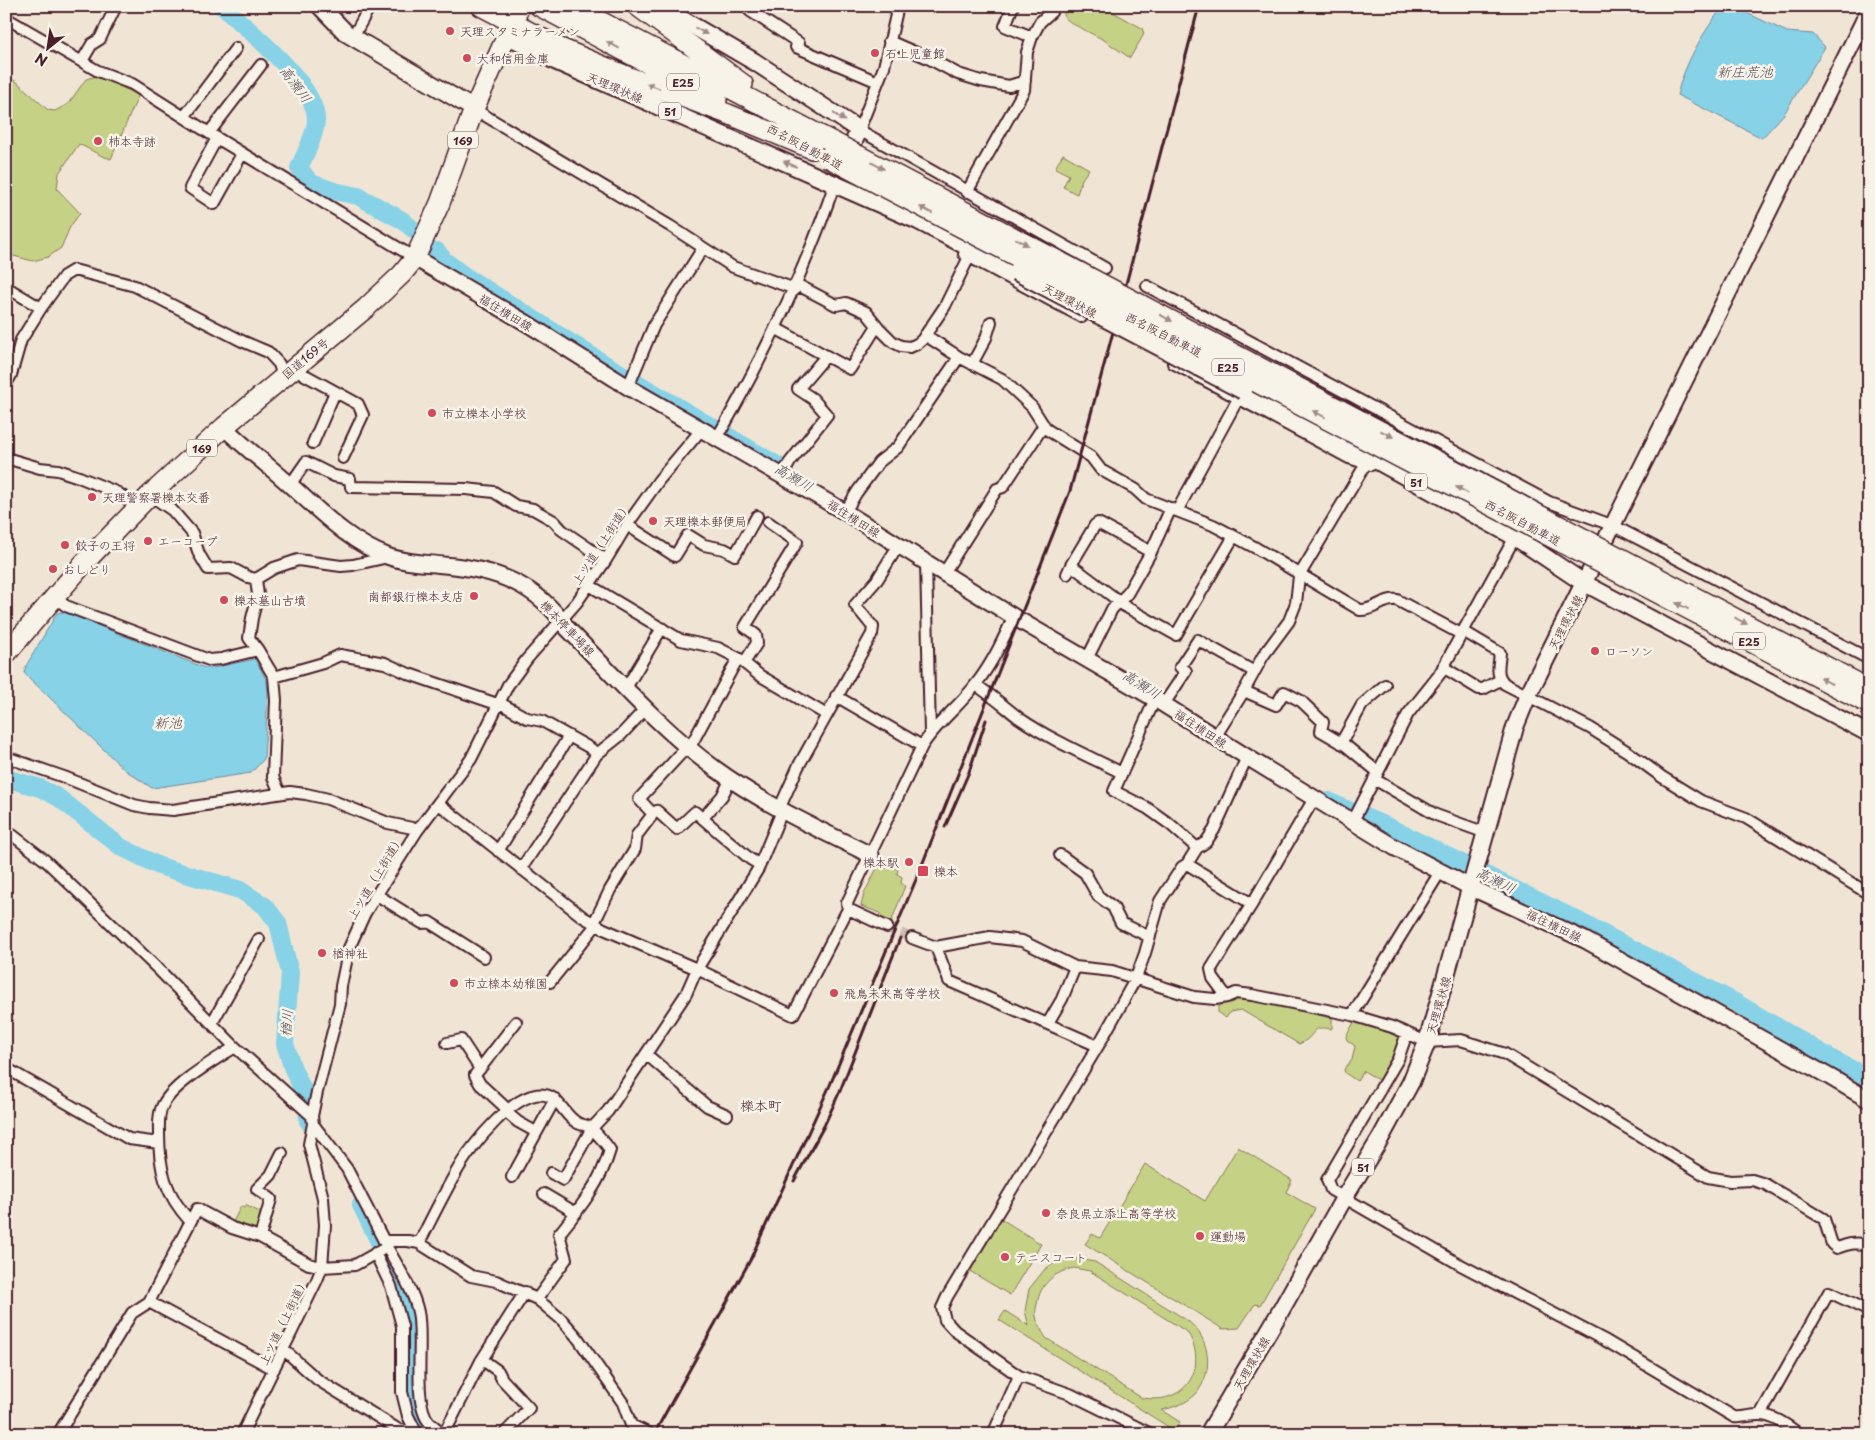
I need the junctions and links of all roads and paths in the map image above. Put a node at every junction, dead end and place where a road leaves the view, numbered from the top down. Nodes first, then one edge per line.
1 (116, 6) edge
2 (320, 6) edge
3 (370, 6) edge
4 (468, 6) edge
5 (481, 6) edge
6 (539, 6) edge
7 (571, 6) edge
8 (637, 6) edge
9 (659, 6) edge
10 (898, 6) edge
11 (1013, 6) edge
12 (1055, 6) edge
13 (1869, 10) edge
14 (750, 11) dead end
15 (6, 18) edge
16 (513, 21) edge
17 (353, 37) junction
18 (1032, 37) junction
19 (889, 41) junction
20 (236, 48) dead end
21 (82, 61) junction
22 (261, 65) dead end
23 (1025, 81) junction
24 (878, 82) junction
25 (474, 109) junction
26 (184, 117) junction
27 (859, 130) junction
28 (213, 136) junction
29 (824, 146) junction
30 (242, 154) junction
31 (835, 184) junction
32 (966, 192) junction
33 (875, 202) junction
34 (703, 248) junction
35 (969, 257) junction
36 (415, 258) junction
37 (1105, 268) dead end
38 (795, 286) junction
39 (1147, 286) dead end
40 (6, 287) edge
41 (41, 308) junction
42 (1082, 317) dead end
43 (992, 322) dead end
44 (877, 326) junction
45 (777, 329) junction
46 (925, 335) junction
47 (1137, 343) dead end
48 (826, 356) junction
49 (959, 357) junction
50 (298, 364) junction
51 (972, 364) junction
52 (283, 377) junction
53 (6, 384) edge
54 (628, 387) junction
55 (336, 392) junction
56 (1240, 395) junction
57 (1044, 425) junction
58 (224, 427) junction
59 (701, 430) junction
60 (717, 438) junction
61 (313, 443) dead end
62 (6, 458) edge
63 (343, 458) dead end
64 (1368, 461) junction
65 (782, 476) junction
66 (290, 485) junction
67 (144, 501) junction
68 (1174, 509) junction
69 (846, 512) junction
70 (756, 516) dead end
71 (768, 522) dead end
72 (627, 524) junction
73 (1614, 526) junction
74 (1234, 536) junction
75 (1515, 537) junction
76 (898, 546) junction
77 (1151, 552) junction
78 (388, 556) junction
79 (606, 560) junction
80 (926, 562) junction
81 (1633, 572) junction
82 (944, 573) junction
83 (1299, 576) junction
84 (256, 579) junction
85 (1584, 583) junction
86 (589, 585) junction
87 (54, 597) junction
88 (1119, 602) junction
89 (1014, 616) junction
90 (561, 619) junction
91 (662, 628) junction
92 (1462, 632) junction
93 (258, 650) junction
94 (6, 654) edge
95 (1090, 655) junction
96 (1869, 659) edge
97 (741, 661) junction
98 (1443, 667) junction
99 (1254, 671) junction
100 (274, 677) junction
101 (1500, 680) junction
102 (976, 685) junction
103 (1385, 685) dead end
104 (626, 688) junction
105 (1869, 689) edge
106 (1244, 691) junction
107 (1528, 695) junction
108 (836, 696) junction
109 (1160, 701) junction
110 (498, 703) junction
111 (1869, 704) edge
112 (646, 708) junction
113 (826, 714) junction
114 (930, 734) junction
115 (1869, 734) edge
116 (569, 736) junction
117 (1215, 737) junction
118 (1341, 743) junction
119 (922, 746) junction
120 (688, 748) junction
121 (597, 754) junction
122 (6, 757) edge
123 (1247, 757) junction
124 (1122, 773) junction
125 (1376, 776) junction
126 (731, 779) junction
127 (280, 793) junction
128 (1315, 797) junction
129 (439, 804) junction
130 (782, 811) junction
131 (653, 814) junction
132 (703, 818) junction
133 (1353, 821) junction
134 (6, 830) edge
135 (417, 831) junction
136 (1486, 833) junction
137 (1197, 848) junction
138 (498, 851) junction
139 (871, 855) junction
140 (1060, 855) dead end
141 (1187, 864) junction
142 (760, 865) junction
143 (521, 869) junction
144 (1440, 872) junction
145 (1471, 884) junction
146 (1869, 894) edge
147 (377, 895) junction
148 (1252, 904) junction
149 (848, 909) junction
150 (595, 924) junction
151 (887, 928) tunnel mouth
152 (1150, 937) junction
153 (912, 938) tunnel mouth
154 (260, 939) dead end
155 (936, 947) junction
156 (484, 957) dead end
157 (1075, 967) junction
158 (698, 969) junction
159 (1136, 978) junction
160 (550, 982) dead end
161 (1227, 997) junction
162 (1352, 1015) junction
163 (516, 1022) dead end
164 (212, 1023) junction
165 (1048, 1023) junction
166 (1407, 1033) junction
167 (1427, 1042) junction
168 (447, 1043) dead end
169 (235, 1046) junction
170 (1098, 1046) junction
171 (646, 1054) junction
172 (6, 1068) edge
173 (480, 1069) junction
174 (555, 1099) junction
175 (1869, 1100) edge
176 (506, 1110) junction
177 (727, 1115) dead end
178 (313, 1120) junction
179 (592, 1128) junction
180 (536, 1132) junction
181 (159, 1143) junction
182 (282, 1153) dead end
183 (551, 1173) dead end
184 (512, 1178) dead end
185 (544, 1194) dead end
186 (1344, 1198) junction
187 (576, 1213) junction
188 (190, 1221) junction
189 (260, 1237) junction
190 (419, 1243) junction
191 (1869, 1246) edge
192 (381, 1249) junction
193 (322, 1267) junction
194 (525, 1292) junction
195 (537, 1299) junction
196 (149, 1302) junction
197 (1869, 1311) edge
198 (283, 1349) junction
199 (481, 1361) junction
200 (274, 1369) junction
201 (1019, 1376) junction
202 (1760, 1414) junction
203 (416, 1432) edge
204 (58, 1434) edge
205 (242, 1434) edge
206 (504, 1434) edge
207 (650, 1434) edge
208 (993, 1434) edge
209 (1151, 1434) edge
210 (1208, 1434) edge
211 (1799, 1434) edge

1 - 21 street
2 - 17 main road
3 - 17 street
4 - 16 highway
5 - 16 highway
29 -> 6 highway, 西名阪自動車道 / E25
7 - 29 highway, 西名阪自動車道 / E25
8 - 29 highway
9 -> 27 main road
10 - 19 street
11 - 18 street
12 - 18 street
13 - 73 main road
14 - 24 street
15 - 21 street
16 - 25 highway, 国道169号 / 169
29 -> 16 highway
31 -> 16 main road, 天理環状線 / 51
17 - 25 main road
18 - 23 street
19 - 23 street
19 - 24 street
20 - 26 street
21 - 26 street
22 - 28 street
23 - 32 street
24 - 27 street
25 - 34 street
25 - 36 highway, 国道169号 / 169
26 - 28 street
27 - 31 main road
27 - 32 street
28 - 30 street
28 - 30 street
29 - 81 highway, 西名阪自動車道 / E25, bridge
30 - 36 street
31 - 33 main road, 天理環状線 / 51
31 - 38 street
32 - 37 street
33 - 35 street
33 - 56 main road, 天理環状線 / 51, bridge
34 - 38 street
34 - 54 street
35 - 42 street
35 - 46 street
36 - 50 highway, 国道169号 / 169
36 - 54 main road, 福住横田線
38 - 44 street
38 - 45 street
39 - 73 street
40 - 41 street
41 - 52 street
41 - 53 street
43 - 51 street
44 - 46 street
44 - 48 street
45 - 48 street
45 - 60 street
46 - 49 street
47 - 56 street
48 - 65 street
49 - 51 street
49 - 69 street
50 - 52 highway, 国道169号 / 169
50 - 55 street
51 - 57 street
52 - 58 highway, 国道169号 / 169
54 - 59 main road, 福住横田線
55 - 61 street
55 - 63 street
56 - 64 main road, 天理環状線 / 51
56 - 68 street
57 - 68 street
57 - 82 street
58 - 66 main road, 櫟本停車場線
58 - 67 highway, 国道169号 / 169
59 - 60 main road, 福住横田線
59 - 72 street, 上ツ道（上街道）
60 - 65 main road, 福住横田線
62 - 67 street
64 - 75 main road, 天理環状線 / 51
64 - 83 street
65 - 69 main road, 福住横田線
66 - 78 main road, 櫟本停車場線
66 - 79 street
67 - 84 street
67 - 87 highway, 国道169号 / 169
68 - 74 street
68 - 77 street
69 - 76 main road, 福住横田線
70 - 72 street
71 - 97 street
72 - 79 street, 上ツ道（上街道）
73 - 85 main road
73 - 96 street
74 - 83 street
74 - 88 street
75 - 85 main road, 天理環状線 / 51
75 - 92 street
76 - 80 main road, 福住横田線
76 - 108 street
77 - 88 street
77 - 88 street
78 - 84 street
78 - 90 main road, 櫟本停車場線
79 - 86 street, 上ツ道（上街道）
80 - 82 main road, 福住横田線
80 - 114 street
81 -> 105 highway, 西名阪自動車道 / E25
111 -> 81 highway, 西名阪自動車道 / E25
82 - 89 main road, 福住横田線
83 - 92 street
83 - 99 street
84 - 93 street
85 - 107 main road, 天理環状線 / 51
85 - 115 main road
86 - 90 street, 上ツ道（上街道）
86 - 91 street
87 - 93 street
87 - 94 highway, 国道169号 / 169
88 - 95 street
89 - 95 main road, 福住横田線
89 - 102 street
90 - 104 main road, 櫟本停車場線
90 - 110 street, 上ツ道（上街道）
91 - 97 street
91 - 104 street
92 - 98 street
92 - 101 street
93 - 100 street
95 - 109 main road, 福住横田線
97 - 113 street
97 - 120 street
98 - 101 street
98 - 125 street
99 - 106 street
99 - 109 street
100 - 110 street
100 - 127 street
101 - 107 street
102 - 114 street
102 - 124 street
103 - 118 street
104 - 112 main road, 櫟本停車場線
106 - 117 street
106 - 118 street
107 - 136 main road, 天理環状線 / 51
107 - 146 street
108 - 113 street
108 - 119 street
109 - 117 main road, 福住横田線
109 - 124 street
110 - 116 street
110 - 129 street, 上ツ道（上街道）
112 - 120 main road, 櫟本停車場線
112 - 121 street
113 - 130 street
114 - 119 street
116 - 121 street
116 - 138 street
117 - 123 main road, 福住横田線
118 - 125 street
119 - 139 street
120 - 126 main road, 櫟本停車場線
120 - 131 street
121 - 143 street
122 - 127 street
123 - 128 main road, 福住横田線
123 - 137 street
124 - 137 street
125 - 133 street
125 - 136 street
126 - 130 main road, 櫟本停車場線
126 - 132 street
127 - 135 street
128 - 133 main road, 福住横田線
128 - 148 street
129 - 135 street, 上ツ道（上街道）
129 - 138 street
130 - 139 main road, 櫟本停車場線
130 - 142 street
131 - 132 street
131 - 150 street
132 - 142 street
133 - 144 main road, 福住横田線
134 - 164 street
135 - 147 street, 上ツ道（上街道）
136 - 145 main road, 天理環状線 / 51
137 - 141 street
138 - 143 street
139 - 149 street
140 - 152 street
141 - 148 street
141 - 152 street
142 - 158 street
143 - 150 street
144 - 145 main road, 福住横田線
144 - 162 street
145 - 167 main road, 天理環状線 / 51
145 - 175 main road, 福住横田線
147 - 156 street
147 - 178 street, 上ツ道（上街道）
148 - 161 street
149 - 151 street
149 - 158 street
150 - 158 street
150 - 160 street
152 - 159 street
153 - 155 street
154 - 164 street
155 - 157 street
155 - 165 street
157 - 159 street
157 - 165 street
158 - 171 street
159 - 161 street
159 - 170 street
161 - 162 street
162 - 166 street
163 - 173 street
164 - 169 street
165 - 170 street
166 - 167 street
166 - 186 street
167 - 186 main road, 天理環状線 / 51
167 - 191 street
168 - 173 street
169 - 178 street
169 - 181 street
170 - 201 street
171 - 177 street
171 - 179 street
172 - 181 street
173 - 176 street
174 - 176 street
174 - 179 street
174 - 180 street
176 - 180 street
176 - 190 street
178 - 192 street
178 - 193 street, 上ツ道（上街道）
179 - 183 street
179 - 187 street
180 - 184 street
181 - 188 street
182 - 189 street
185 - 187 street
186 - 202 street
186 - 210 main road, 天理環状線 / 51
187 - 195 street
188 - 189 street
188 - 196 street
189 - 193 street
190 - 192 street
190 - 194 street
192 - 193 street
192 - 199 street
192 - 203 street
193 - 198 street, 上ツ道（上街道）
194 - 195 street
194 - 199 street
195 - 207 street
196 - 200 street
196 - 204 street
197 - 202 street
198 - 200 street, 上ツ道（上街道）
198 - 203 street
199 - 206 street
200 - 205 street, 上ツ道（上街道）
201 - 208 street
201 - 209 street
202 - 211 street

